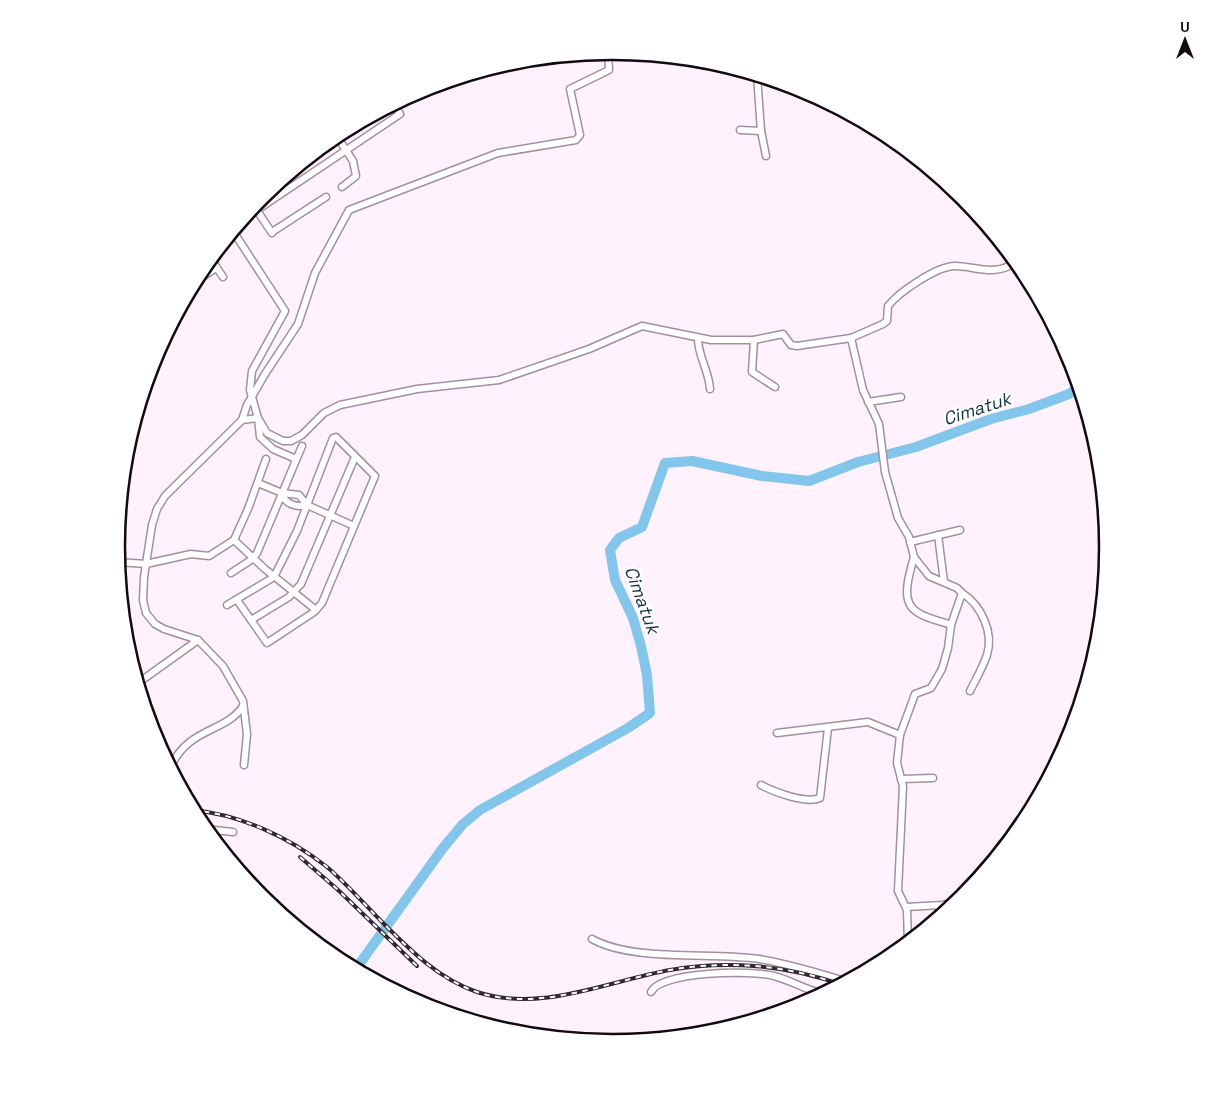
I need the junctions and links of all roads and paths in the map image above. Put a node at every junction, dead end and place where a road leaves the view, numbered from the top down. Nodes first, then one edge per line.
1 (608, 60) edge
2 (758, 83) edge
3 (397, 110) edge
4 (740, 130) dead end
5 (761, 131) junction
6 (341, 143) edge
7 (346, 150) junction
8 (766, 156) dead end
9 (342, 187) dead end
10 (277, 195) edge
11 (326, 196) dead end
12 (259, 212) edge
13 (237, 237) edge
14 (1009, 264) edge
15 (216, 268) joint
16 (211, 271) edge
17 (223, 277) dead end
18 (851, 338) junction
19 (698, 339) junction
20 (754, 340) junction
21 (775, 387) dead end
22 (710, 389) dead end
23 (901, 397) dead end
24 (251, 398) junction
25 (868, 402) junction
26 (258, 418) junction
27 (242, 420) junction
28 (302, 446) dead end
29 (356, 457) junction
30 (266, 459) dead end
31 (296, 459) junction
32 (258, 483) junction
33 (282, 494) junction
34 (307, 505) junction
35 (331, 516) junction
36 (354, 526) junction
37 (960, 530) dead end
38 (938, 535) junction
39 (234, 540) junction
40 (910, 542) junction
41 (914, 557) junction
42 (252, 558) junction
43 (125, 563) edge
44 (146, 564) junction
45 (230, 573) dead end
46 (274, 577) junction
47 (944, 582) junction
48 (295, 593) junction
49 (962, 593) junction
50 (238, 600) junction
51 (227, 606) dead end
52 (316, 610) junction
53 (251, 620) junction
54 (951, 624) junction
55 (198, 640) junction
56 (144, 679) edge
57 (970, 690) dead end
58 (243, 705) junction
59 (828, 728) junction
60 (777, 734) dead end
61 (900, 735) junction
62 (174, 760) edge
63 (244, 764) dead end
64 (933, 778) dead end
65 (901, 779) junction
66 (761, 784) dead end
67 (216, 831) edge
68 (233, 832) dead end
69 (944, 905) edge
70 (906, 907) junction
71 (908, 935) edge
72 (592, 939) dead end
73 (838, 980) edge
74 (816, 991) edge
75 (650, 992) dead end

1 - 24 street
2 - 5 street
3 - 7 street
4 - 5 street
5 - 8 street
6 - 7 street
7 - 9 street
7 - 10 street
11 - 12 street
13 - 24 street
14 - 18 street
15 - 16 street
15 - 17 street
18 - 20 street
18 - 25 street
19 - 20 street
19 - 22 street
19 - 26 street
20 - 21 street
23 - 25 street
24 - 26 street
24 - 27 street
25 - 40 street
26 - 27 street
26 - 31 street
27 - 44 street
28 - 31 street
29 - 34 street
29 - 35 street
29 - 36 street
30 - 32 street
31 - 33 street
32 - 33 street
32 - 39 street
33 - 34 street
33 - 34 street
33 - 42 street
34 - 35 street
34 - 46 street
35 - 36 street
35 - 48 street
36 - 52 street
37 - 38 street
38 - 40 street
38 - 47 street
39 - 42 street
39 - 44 street
40 - 41 street
41 - 47 street
41 - 54 street
42 - 45 street
42 - 46 street
43 - 44 street
44 - 55 street
46 - 48 street
46 - 50 street
47 - 49 street
48 - 52 street
48 - 53 street
49 - 54 street
49 - 57 street
50 - 51 street
50 - 53 street
52 - 53 street
54 - 61 street
55 - 56 street
55 - 58 street
58 - 62 street
58 - 63 street
59 - 60 street
59 - 61 street
59 - 66 street
61 - 65 street
64 - 65 street
65 - 70 street
67 - 68 street
69 - 70 street
70 - 71 street
72 - 73 street
74 - 75 street

